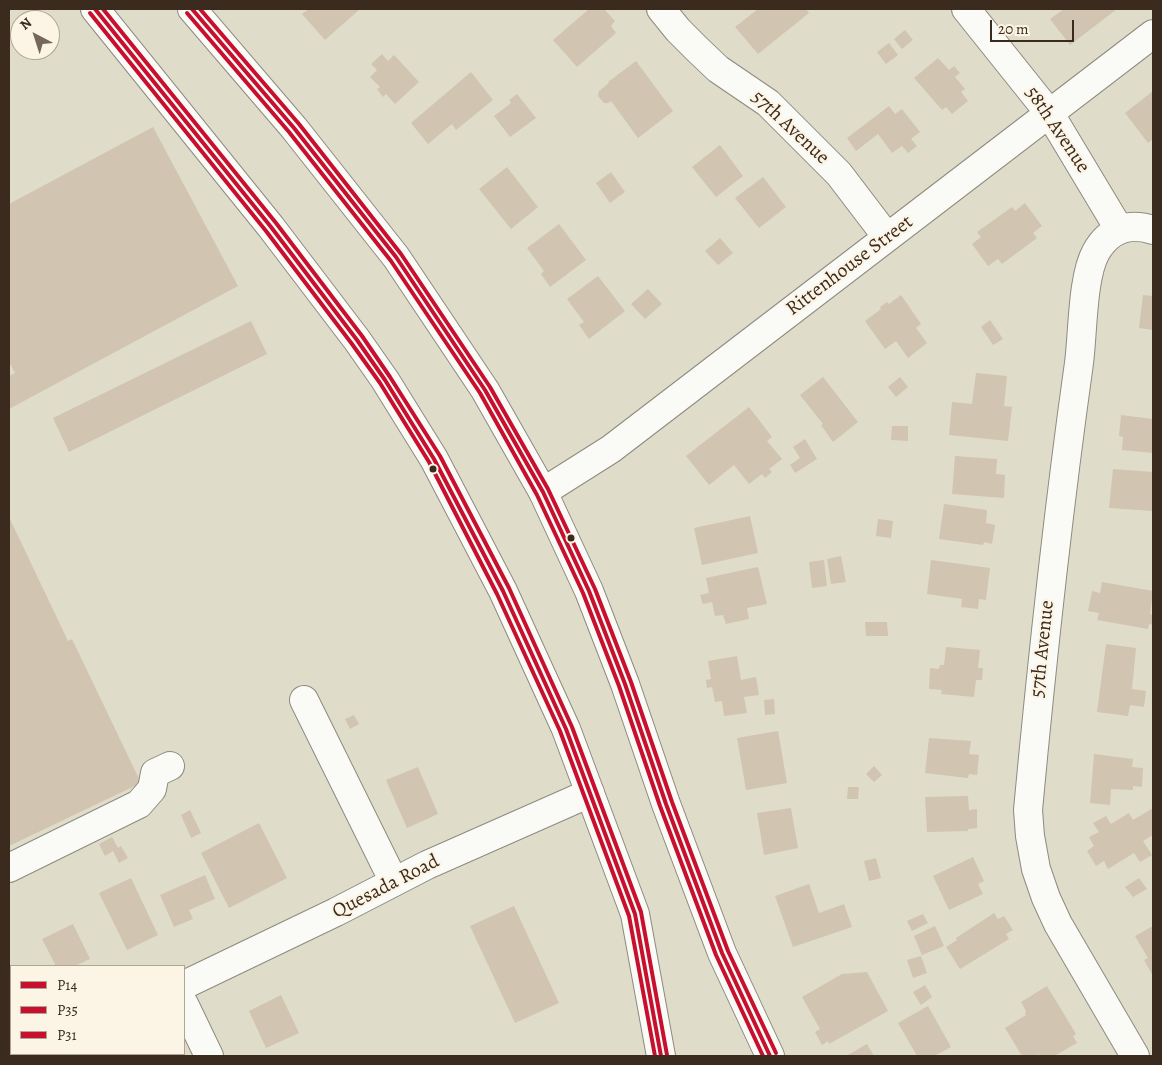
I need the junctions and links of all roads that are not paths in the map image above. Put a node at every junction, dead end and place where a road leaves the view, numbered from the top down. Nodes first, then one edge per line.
1 (95, 9) edge
2 (192, 9) edge
3 (966, 9) edge
4 (667, 11) edge
5 (1153, 34) edge
6 (1050, 114) junction
7 (1119, 229) junction
8 (1153, 230) edge
9 (888, 238) junction
10 (543, 492) junction
11 (304, 700) dead end
12 (170, 766) dead end
13 (590, 793) junction
14 (9, 868) edge
15 (394, 882) junction
16 (185, 985) edge
17 (185, 1006) edge
18 (1153, 1046) edge
19 (209, 1056) edge
20 (661, 1056) edge
21 (770, 1056) edge
22 (1135, 1056) edge

1 - 13 street
2 - 10 street
3 - 6 street, 58th Avenue
4 - 9 street, 57th Avenue
5 - 6 street, Rittenhouse Street
6 - 7 street, 58th Avenue
6 - 9 street, Rittenhouse Street
7 - 8 street
7 - 22 street, 57th Avenue
9 - 10 street, Rittenhouse Street
10 - 21 street
11 - 15 street
12 - 14 street
13 - 15 street, Quesada Road
13 - 20 street
15 - 16 street, Quesada Road
17 - 19 street
18 - 22 street

